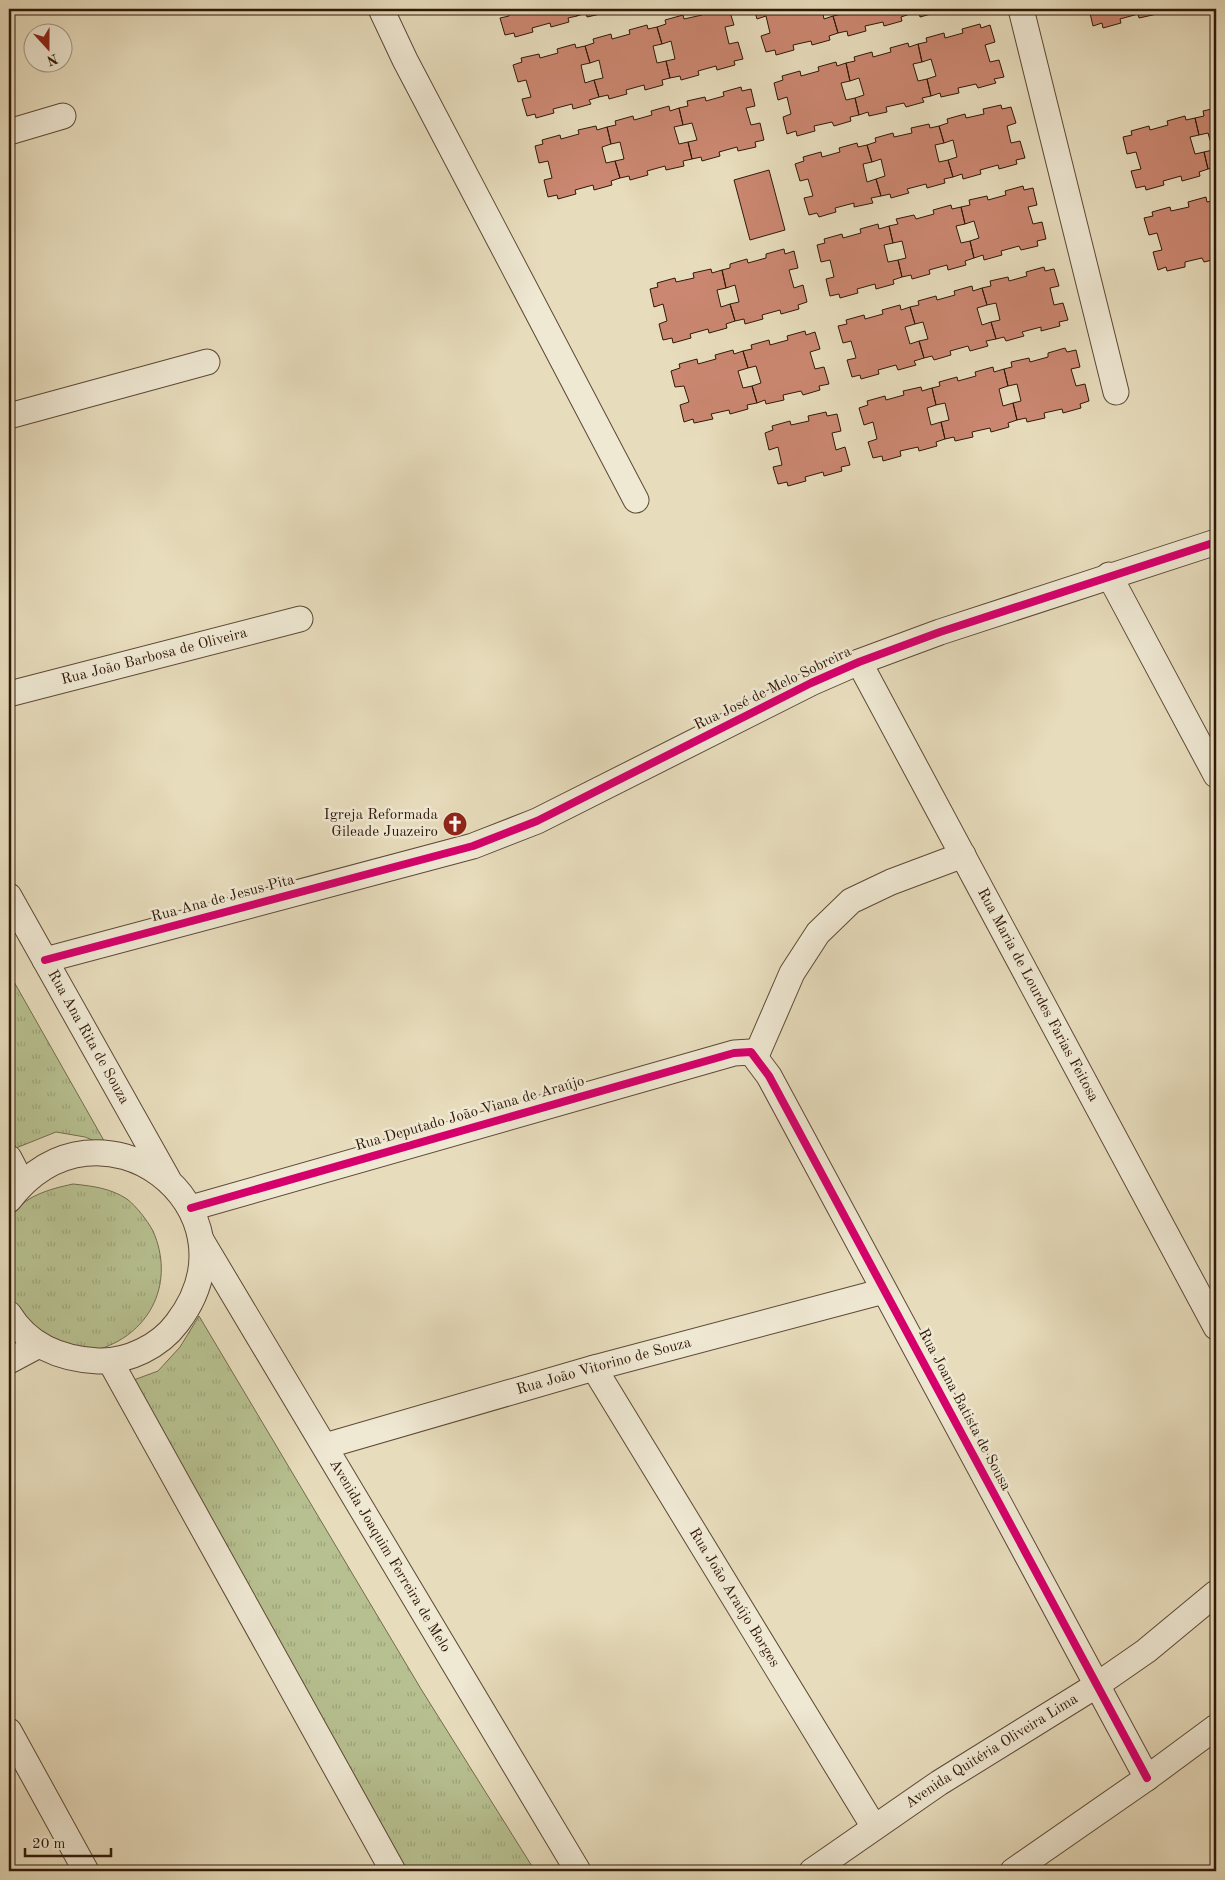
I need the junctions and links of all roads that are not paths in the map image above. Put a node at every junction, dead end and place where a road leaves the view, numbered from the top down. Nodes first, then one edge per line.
1 (381, 9) edge
2 (1020, 9) edge
3 (63, 116) dead end
4 (9, 132) edge
5 (207, 362) dead end
6 (1116, 392) dead end
7 (9, 416) edge
8 (636, 500) dead end
9 (1216, 542) edge
10 (1109, 575) junction
11 (300, 619) dead end
12 (859, 662) junction
13 (9, 694) edge
14 (1216, 775) edge
15 (963, 855) junction
16 (408, 864) joint
17 (9, 896) edge
18 (45, 960) junction
19 (756, 1056) junction
20 (9, 1158) edge
21 (168, 1179) junction
22 (15, 1191) edge
23 (191, 1208) junction
24 (201, 1240) junction
25 (884, 1291) junction
26 (9, 1314) edge
27 (1216, 1326) edge
28 (39, 1345) junction
29 (9, 1361) edge
30 (110, 1361) junction
31 (594, 1368) junction
32 (325, 1446) junction
33 (1216, 1593) edge
34 (1097, 1686) junction
35 (1216, 1727) edge
36 (9, 1730) edge
37 (1147, 1778) junction
38 (874, 1827) junction
39 (86, 1871) edge
40 (393, 1871) edge
41 (578, 1871) edge
42 (812, 1871) edge
43 (1013, 1871) edge

1 - 8 street
2 - 6 street
3 - 4 street
5 - 7 street
9 - 10 street, Rua José de Melo Sobreira
10 - 12 street, Rua José de Melo Sobreira
10 - 14 street
11 - 13 street, Rua João Barbosa de Oliveira
12 - 15 street, Rua Maria de Lourdes Farias Feitosa
12 - 16 street, Rua José de Melo Sobreira
15 - 19 street
15 - 27 street, Rua Maria de Lourdes Farias Feitosa
16 - 18 street, Rua Ana de Jesus Pita
17 - 18 street, Rua Ana Rita de Souza
18 - 21 street, Rua Ana Rita de Souza
19 - 23 street, Rua Deputado João Viana de Araújo
19 - 25 street, Rua Joana Batista de Sousa
20 - 22 street
21 - 22 street
21 - 23 street
23 - 24 street
24 - 30 street
24 - 32 street, Avenida Joaquim Ferreira de Melo
25 - 31 street, Rua João Vitorino de Souza
25 - 34 street, Rua Joana Batista de Sousa
26 - 28 street
28 - 29 street
28 - 30 street
30 - 40 street
31 - 32 street, Rua João Vitorino de Souza
31 - 38 street, Rua João Araújo Borges
32 - 41 street, Avenida Joaquim Ferreira de Melo
33 - 34 street, Avenida Quitéria Oliveira Lima
34 - 37 street, Rua Joana Batista de Sousa
34 - 38 street, Avenida Quitéria Oliveira Lima
35 - 37 street
36 - 39 street
37 - 43 street
38 - 42 street, Avenida Quitéria Oliveira Lima

